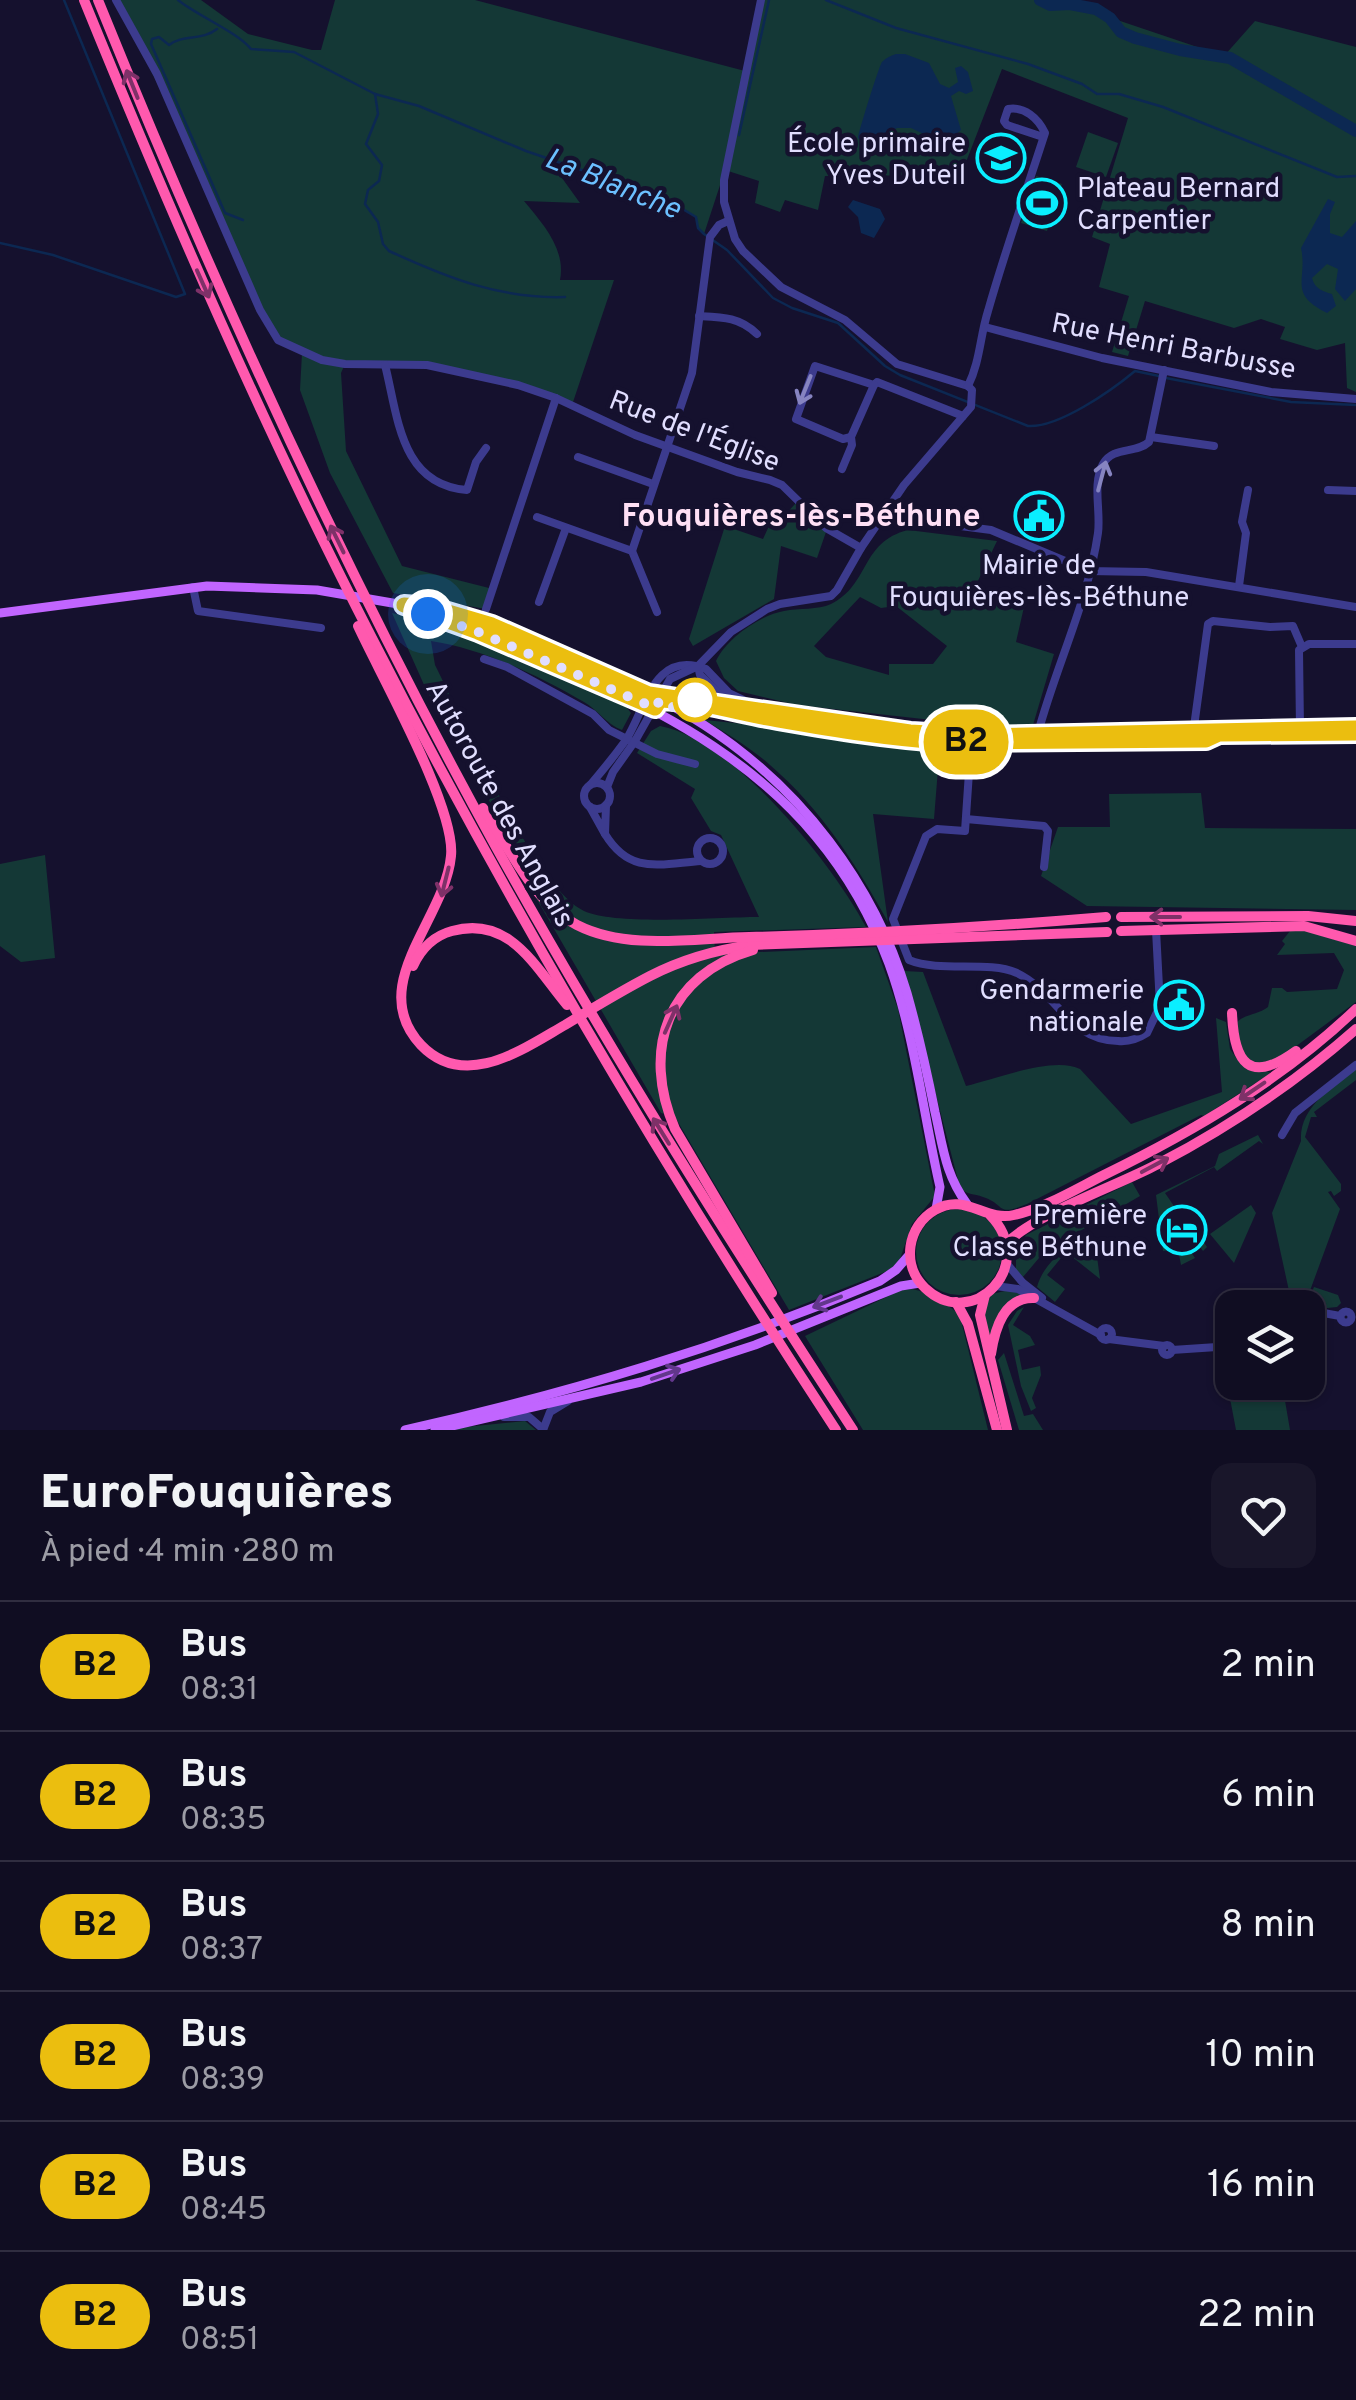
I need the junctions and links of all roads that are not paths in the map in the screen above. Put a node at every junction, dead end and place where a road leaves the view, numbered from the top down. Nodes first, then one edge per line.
1 (84, 0) edge
2 (98, 0) edge
3 (116, 0) edge
4 (761, 0) edge
5 (1043, 137) junction
6 (728, 221) junction
7 (698, 316) junction
8 (986, 327) junction
9 (757, 334) dead end
10 (385, 365) junction
11 (1163, 375) junction
12 (874, 386) junction
13 (968, 386) junction
14 (556, 398) junction
15 (1356, 399) edge
16 (963, 416) junction
17 (850, 437) junction
18 (1150, 437) junction
19 (1214, 446) dead end
20 (667, 447) junction
21 (486, 448) dead end
22 (578, 457) dead end
23 (842, 469) dead end
24 (653, 484) junction
25 (1248, 490) dead end
26 (1328, 490) dead end
27 (1356, 491) edge
28 (884, 516) junction
29 (537, 517) dead end
30 (566, 528) junction
31 (860, 548) junction
32 (632, 551) junction
33 (1089, 571) junction
34 (340, 574) junction
35 (1240, 586) junction
36 (193, 588) junction
37 (539, 602) dead end
38 (486, 608) dead end
39 (1356, 608) edge
40 (657, 612) dead end
41 (0, 613) edge
42 (321, 628) dead end
43 (1356, 644) edge
44 (1302, 647) junction
45 (484, 660) dead end
46 (698, 666) junction
47 (646, 699) junction
48 (657, 704) junction
49 (1356, 728) edge
50 (1300, 729) junction
51 (1038, 731) junction
52 (1193, 735) junction
53 (438, 739) junction
54 (631, 739) junction
55 (1356, 739) edge
56 (971, 742) junction
57 (1038, 742) junction
58 (695, 764) dead end
59 (591, 784) junction
60 (607, 788) junction
61 (606, 805) junction
62 (590, 806) junction
63 (966, 819) junction
64 (605, 834) junction
65 (701, 862) dead end
66 (1044, 866) dead end
67 (1106, 917) dead end
68 (1121, 917) dead end
69 (1356, 921) edge
70 (1156, 930) junction
71 (1122, 931) dead end
72 (1106, 932) dead end
73 (919, 934) junction
74 (776, 940) junction
75 (1356, 941) edge
76 (1356, 1009) edge
77 (1232, 1014) dead end
78 (583, 1024) junction
79 (553, 1029) junction
80 (1356, 1029) edge
81 (1327, 1034) junction
82 (1356, 1064) edge
83 (1282, 1134) dead end
84 (967, 1204) junction
85 (936, 1209) junction
86 (990, 1214) junction
87 (1008, 1243) junction
88 (910, 1254) junction
89 (1007, 1264) junction
90 (920, 1283) junction
91 (996, 1286) junction
92 (985, 1294) junction
93 (1034, 1298) junction
94 (773, 1301) junction
95 (956, 1302) junction
96 (1048, 1305) junction
97 (1325, 1315) edge
98 (1354, 1317) edge
99 (1215, 1347) edge
100 (990, 1364) junction
101 (572, 1399) junction
102 (500, 1416) junction
103 (404, 1430) edge
104 (435, 1430) edge
105 (543, 1430) edge
106 (836, 1430) edge
107 (853, 1430) edge
108 (997, 1430) edge
109 (1008, 1430) edge

1 -> 34 highway, Autoroute des Anglais
53 -> 2 highway, Autoroute des Anglais
3 - 10 street, Rue de l'Église
4 - 6 street
5 - 5 street
5 - 8 street
6 - 7 street
6 - 13 street
7 - 9 street
7 - 20 street
8 - 11 street, Rue Henri Barbusse
8 - 13 street
10 - 14 street, Rue de l'Église
10 - 21 street
11 - 15 street, Rue Henri Barbusse
11 - 18 street
12 - 16 street
12 - 17 street
12 -> 17 street
13 - 16 street
14 - 20 street, Rue de l'Église
14 - 38 street
16 - 28 street
17 - 23 street
18 - 19 street
33 -> 18 street
20 - 24 street
20 - 31 street, Rue de l'Église
22 - 24 street
24 - 32 street
25 - 35 street
26 - 27 street
28 - 31 street
28 - 33 street
29 - 30 street
30 - 32 street
30 - 37 street
31 - 46 street
32 - 40 street
33 - 35 street
33 - 51 street
34 - 78 highway, Autoroute des Anglais
34 -> 79 highway
35 - 39 street
36 - 41 main road
36 - 42 street
36 - 47 main road
43 - 44 street
44 - 50 street
44 - 52 street
45 - 54 street
46 - 47 street
46 - 48 street
46 - 51 street
46 - 56 street
47 - 48 main road
47 - 54 street
48 - 54 street
48 - 84 main road
48 - 85 main road
49 - 50 street
50 - 52 street
51 - 52 street
51 - 57 street
52 - 55 street
52 - 57 street
53 - 74 highway
94 -> 53 highway, Autoroute des Anglais
54 - 58 street
54 - 59 street
54 - 60 street
56 - 57 street
56 - 63 street
59 - 60 street
59 - 62 street
60 - 61 street
61 - 62 street
61 - 64 street
62 - 64 street
63 - 66 street
63 - 70 street
64 - 65 street
67 - 73 highway
69 -> 68 highway
70 - 71 highway
70 - 75 highway
72 - 73 highway
73 - 74 highway
74 - 79 highway
94 -> 74 highway
76 - 81 highway
77 - 81 highway
78 - 79 highway
78 - 106 highway, Autoroute des Anglais
87 -> 80 highway
81 -> 86 highway
82 - 83 street
84 - 85 highway
84 - 86 highway
85 - 88 highway
86 - 87 highway
87 - 89 highway
88 - 90 highway
88 -> 103 main road
89 - 91 highway
89 - 96 street
90 - 95 highway
101 -> 90 main road
91 - 92 highway
91 - 93 street
92 - 95 highway
92 - 100 highway
93 - 96 street
93 - 100 highway
94 - 107 highway, Autoroute des Anglais
95 - 108 highway
96 - 99 street
97 - 98 street
100 - 109 highway
101 - 102 main road
101 - 105 street
102 - 104 main road
102 - 105 street

